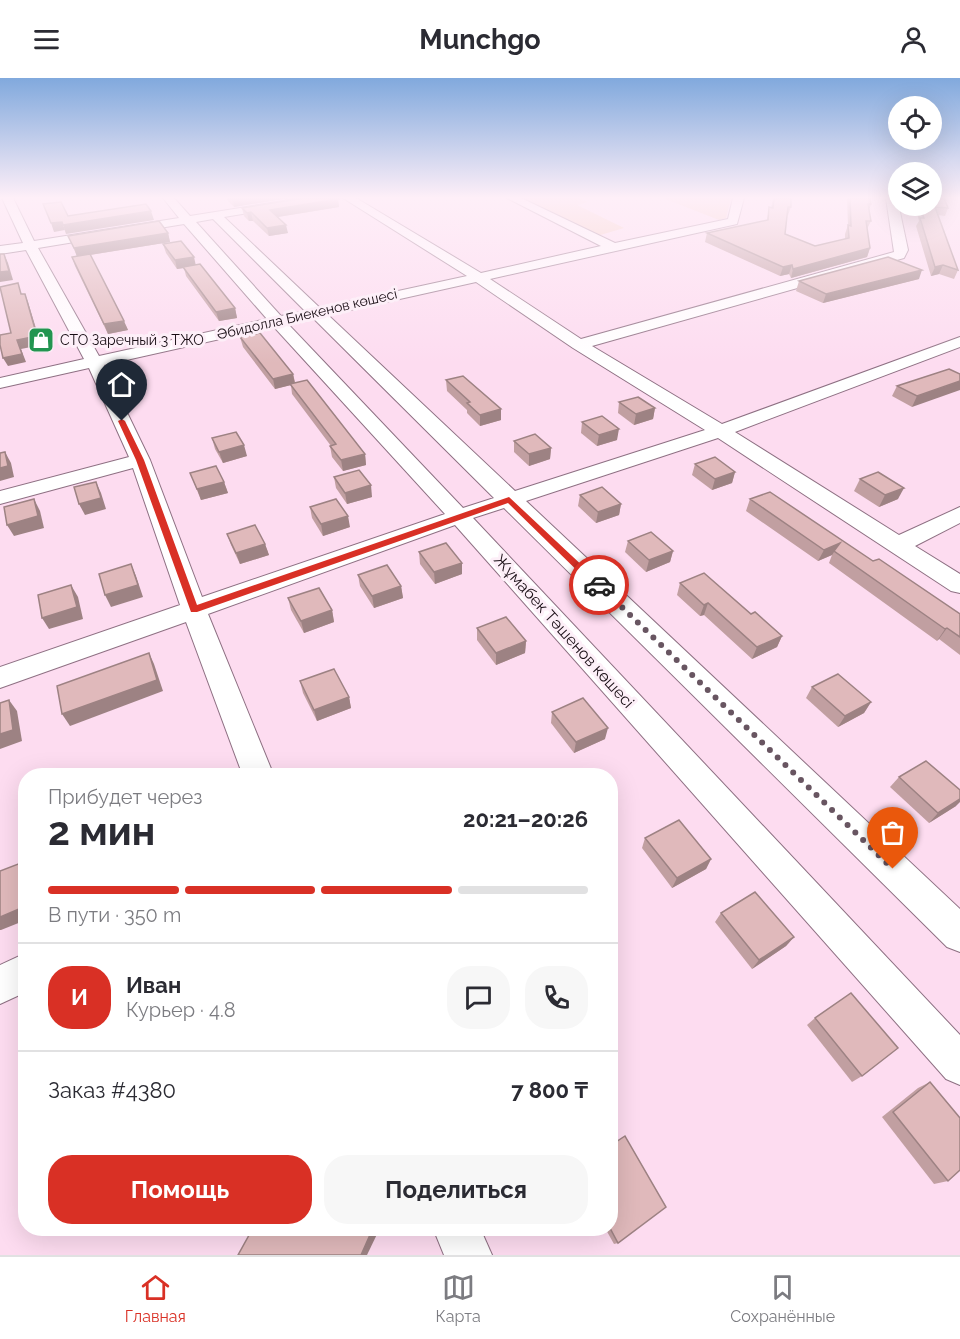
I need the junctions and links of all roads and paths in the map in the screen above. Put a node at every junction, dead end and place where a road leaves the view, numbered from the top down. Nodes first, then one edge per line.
1 (34, 253) edge
2 (217, 253) edge
3 (254, 253) edge
4 (439, 253) edge
5 (584, 253) edge
6 (900, 253) edge
7 (477, 276) junction
8 (315, 313) junction
9 (278, 321) junction
10 (960, 342) edge
11 (579, 345) junction
12 (94, 362) junction
13 (0, 383) edge
14 (720, 431) junction
15 (140, 460) junction
16 (0, 498) edge
17 (509, 500) junction
18 (960, 514) edge
19 (459, 516) junction
20 (898, 545) junction
21 (960, 585) edge
22 (194, 609) junction
23 (0, 678) edge
24 (256, 768) edge
25 (960, 934) edge
26 (18, 976) edge
27 (0, 985) edge
28 (960, 1065) edge
29 (460, 1236) edge
30 (468, 1255) edge

1 - 12 street
2 - 9 street, Жұмабек Тәшенов көшесі
3 - 8 street
4 - 7 street
5 - 7 street, Әбидолла Биекенов көшесі
6 - 11 street
7 - 8 street, Әбидолла Биекенов көшесі
7 - 11 street
8 - 9 street, Әбидолла Биекенов көшесі
8 - 17 street
9 - 12 street, Әбидолла Биекенов көшесі
9 - 19 street, Жұмабек Тәшенов көшесі
10 - 14 street
11 - 14 street
12 - 13 street, Әбидолла Биекенов көшесі
12 - 15 street
14 - 17 street
14 - 20 street
15 - 16 street
15 - 22 street
17 - 19 street
17 - 25 street
18 - 20 street
19 - 22 street
19 - 28 street, Жұмабек Тәшенов көшесі
20 - 21 street
22 - 23 street
22 - 24 street
26 - 27 street
29 - 30 street

